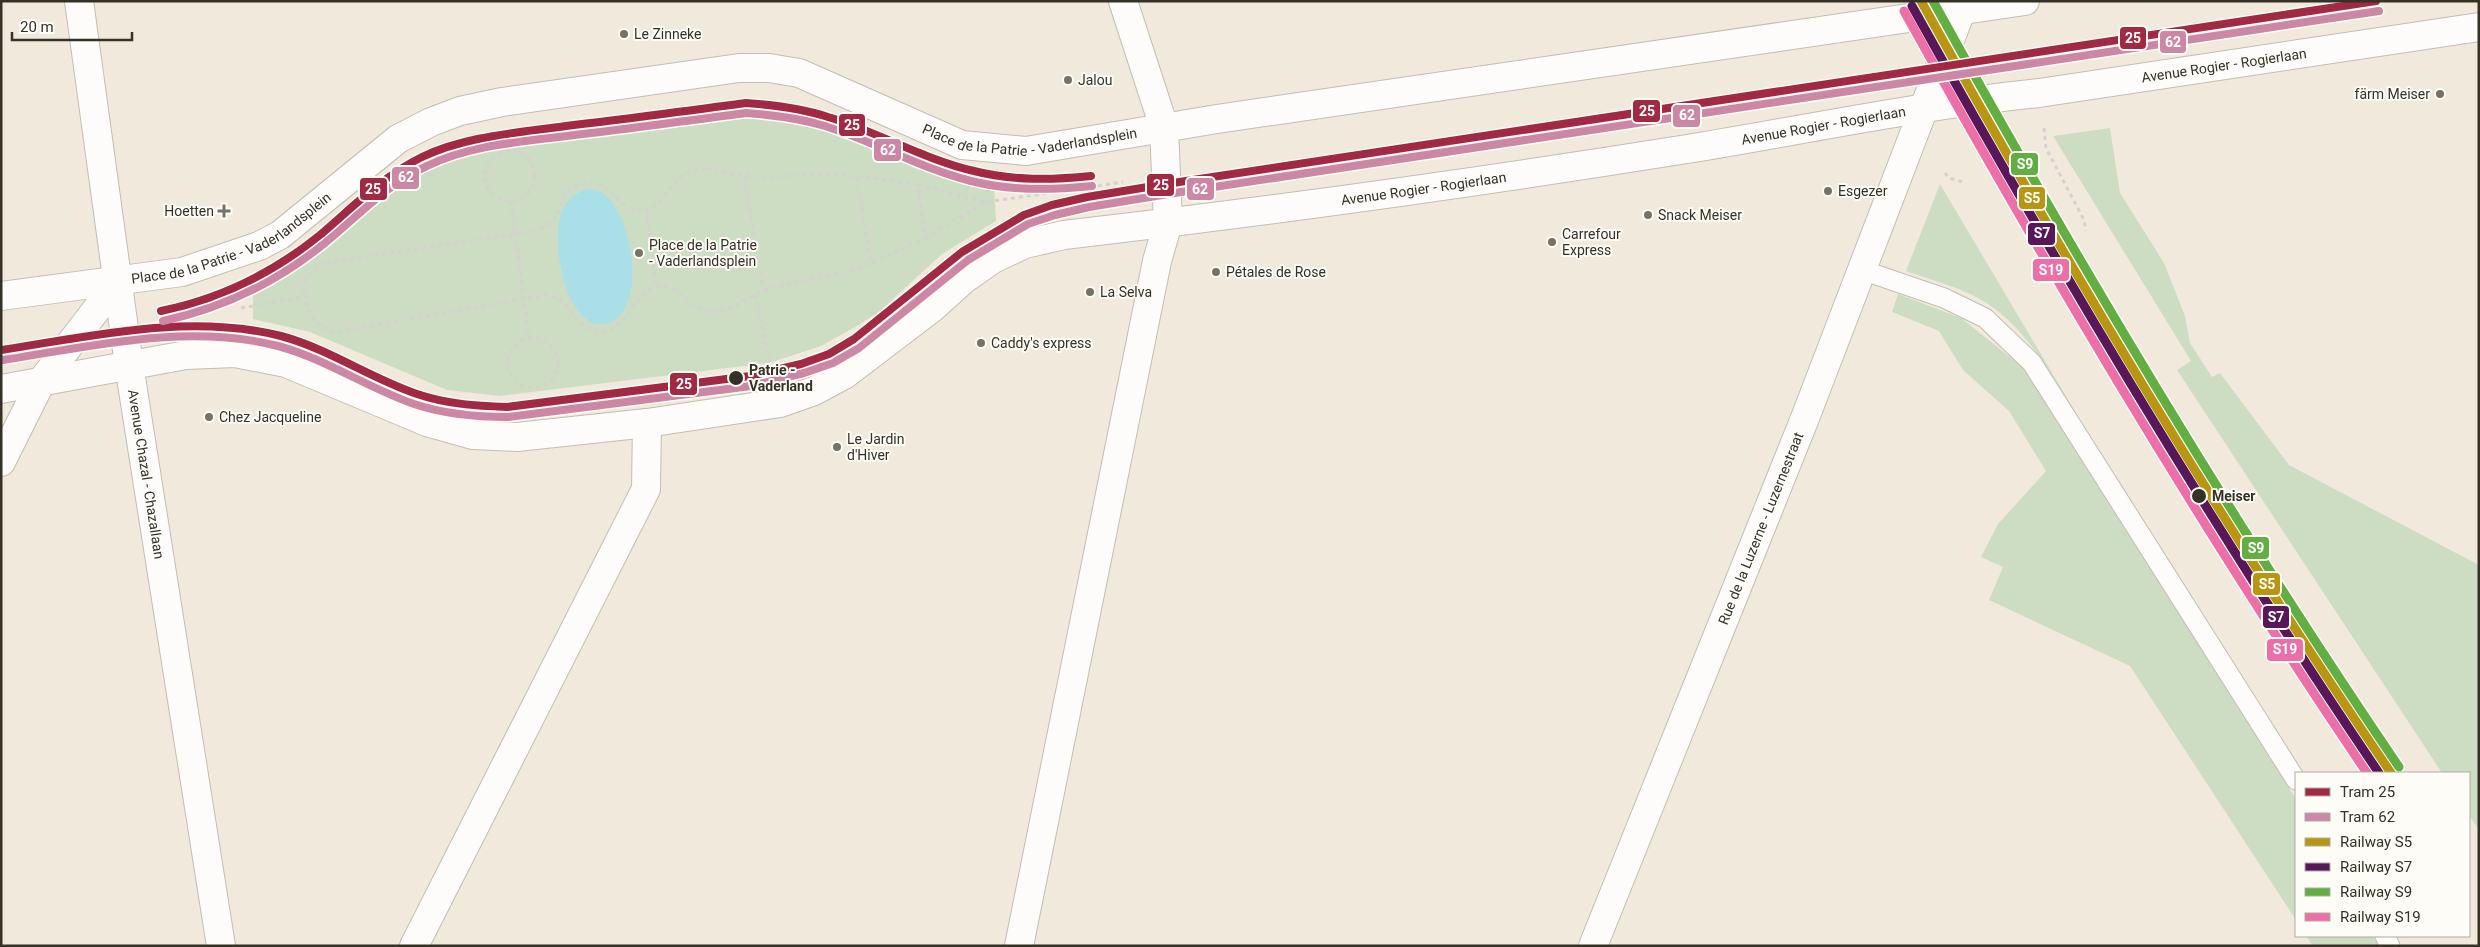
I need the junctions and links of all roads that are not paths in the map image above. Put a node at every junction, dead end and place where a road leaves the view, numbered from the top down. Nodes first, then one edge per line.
1 (80, 1) edge
2 (1123, 1) edge
3 (2025, 1) edge
4 (1963, 6) edge
5 (2479, 27) edge
6 (1925, 109) junction
7 (1164, 127) junction
8 (1168, 223) junction
9 (1862, 270) junction
10 (119, 280) junction
11 (1, 296) edge
12 (130, 365) junction
13 (41, 382) junction
14 (1, 389) edge
15 (646, 423) junction
16 (1, 462) edge
17 (2295, 778) edge
18 (221, 946) edge
19 (414, 946) edge
20 (1020, 946) edge
21 (1592, 946) edge

1 - 10 street, Avenue Chazal - Chazallaan
2 - 7 street
3 - 4 street
4 - 6 street, Rue de la Luzerne - Luzernestraat
4 - 7 street
5 - 6 street, Avenue Rogier - Rogierlaan
6 - 8 street, Avenue Rogier - Rogierlaan
6 - 9 street, Rue de la Luzerne - Luzernestraat
7 - 8 street
7 - 10 street, Place de la Patrie - Vaderlandsplein
8 - 15 street
8 - 20 street
9 - 17 lane
9 - 21 street, Rue de la Luzerne - Luzernestraat
10 - 11 street
10 - 12 street, Avenue Chazal - Chazallaan
10 - 13 street
12 - 13 street
12 - 15 street
12 - 18 street, Avenue Chazal - Chazallaan
13 - 14 street
13 - 16 street
15 - 19 street

